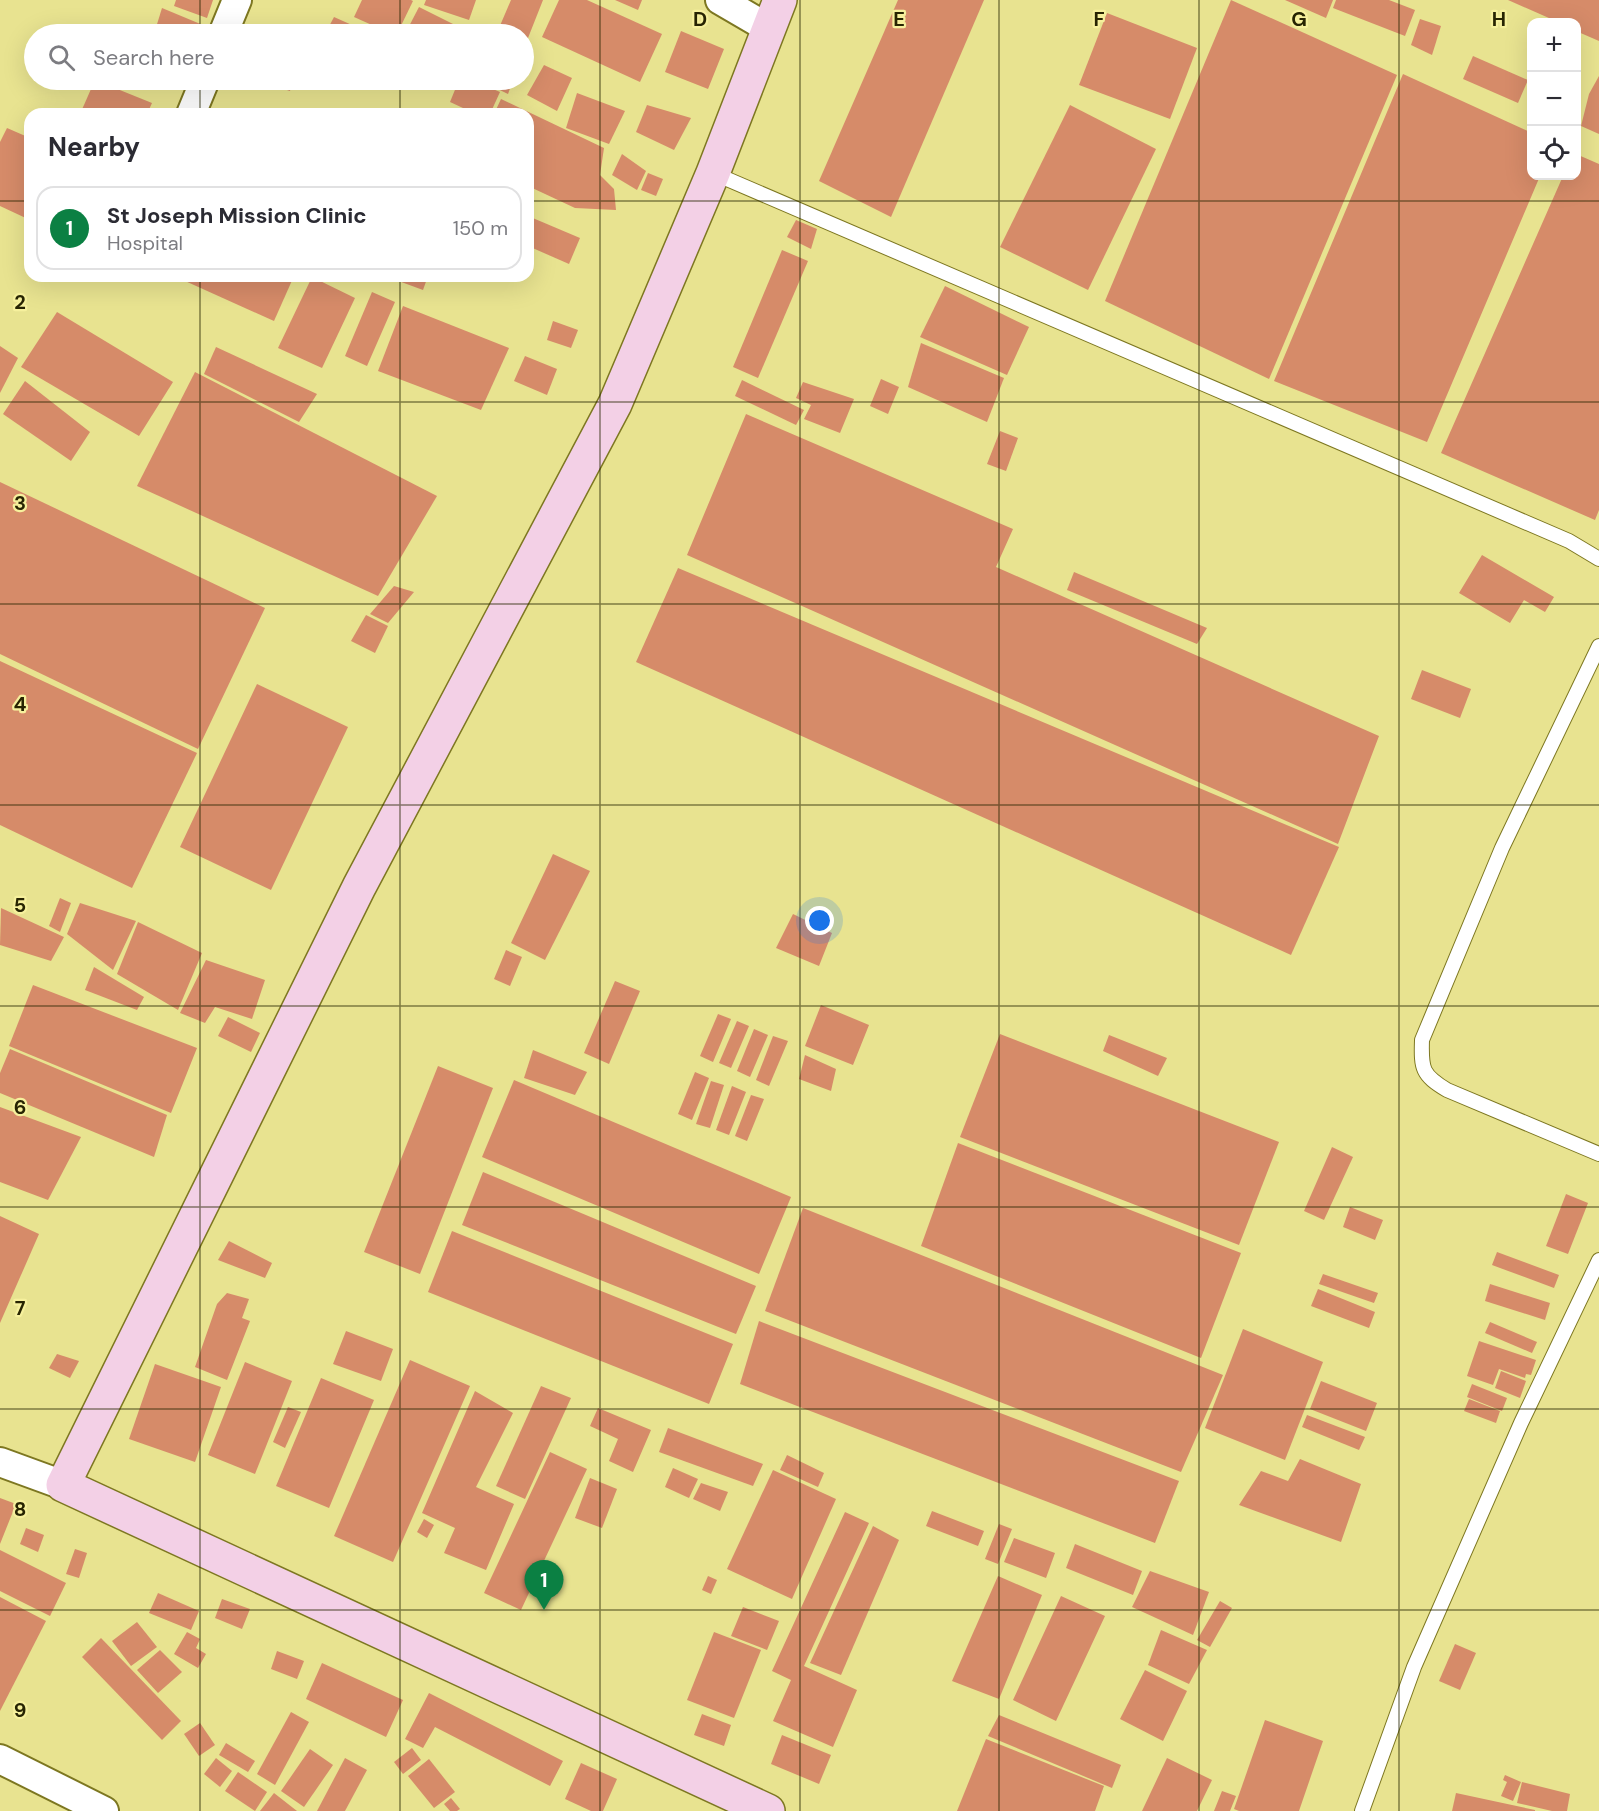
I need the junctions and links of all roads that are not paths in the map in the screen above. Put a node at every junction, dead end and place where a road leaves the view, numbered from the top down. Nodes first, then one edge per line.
1 (237, 0) edge
2 (720, 0) edge
3 (774, 14) edge
4 (227, 24) edge
5 (201, 90) edge
6 (193, 108) edge
7 (713, 173) junction
8 (1599, 559) edge
9 (1599, 646) edge
10 (1599, 1154) edge
11 (1599, 1260) edge
12 (0, 1462) edge
13 (63, 1485) junction
14 (0, 1759) edge
15 (104, 1811) edge
16 (768, 1811) edge
17 (1362, 1811) edge

1 - 4 street
2 - 3 street
3 - 7 main road
5 - 6 street
7 - 8 lane
7 - 13 main road
9 - 10 lane
11 - 17 lane
12 - 13 street
13 - 16 main road
14 - 15 street

